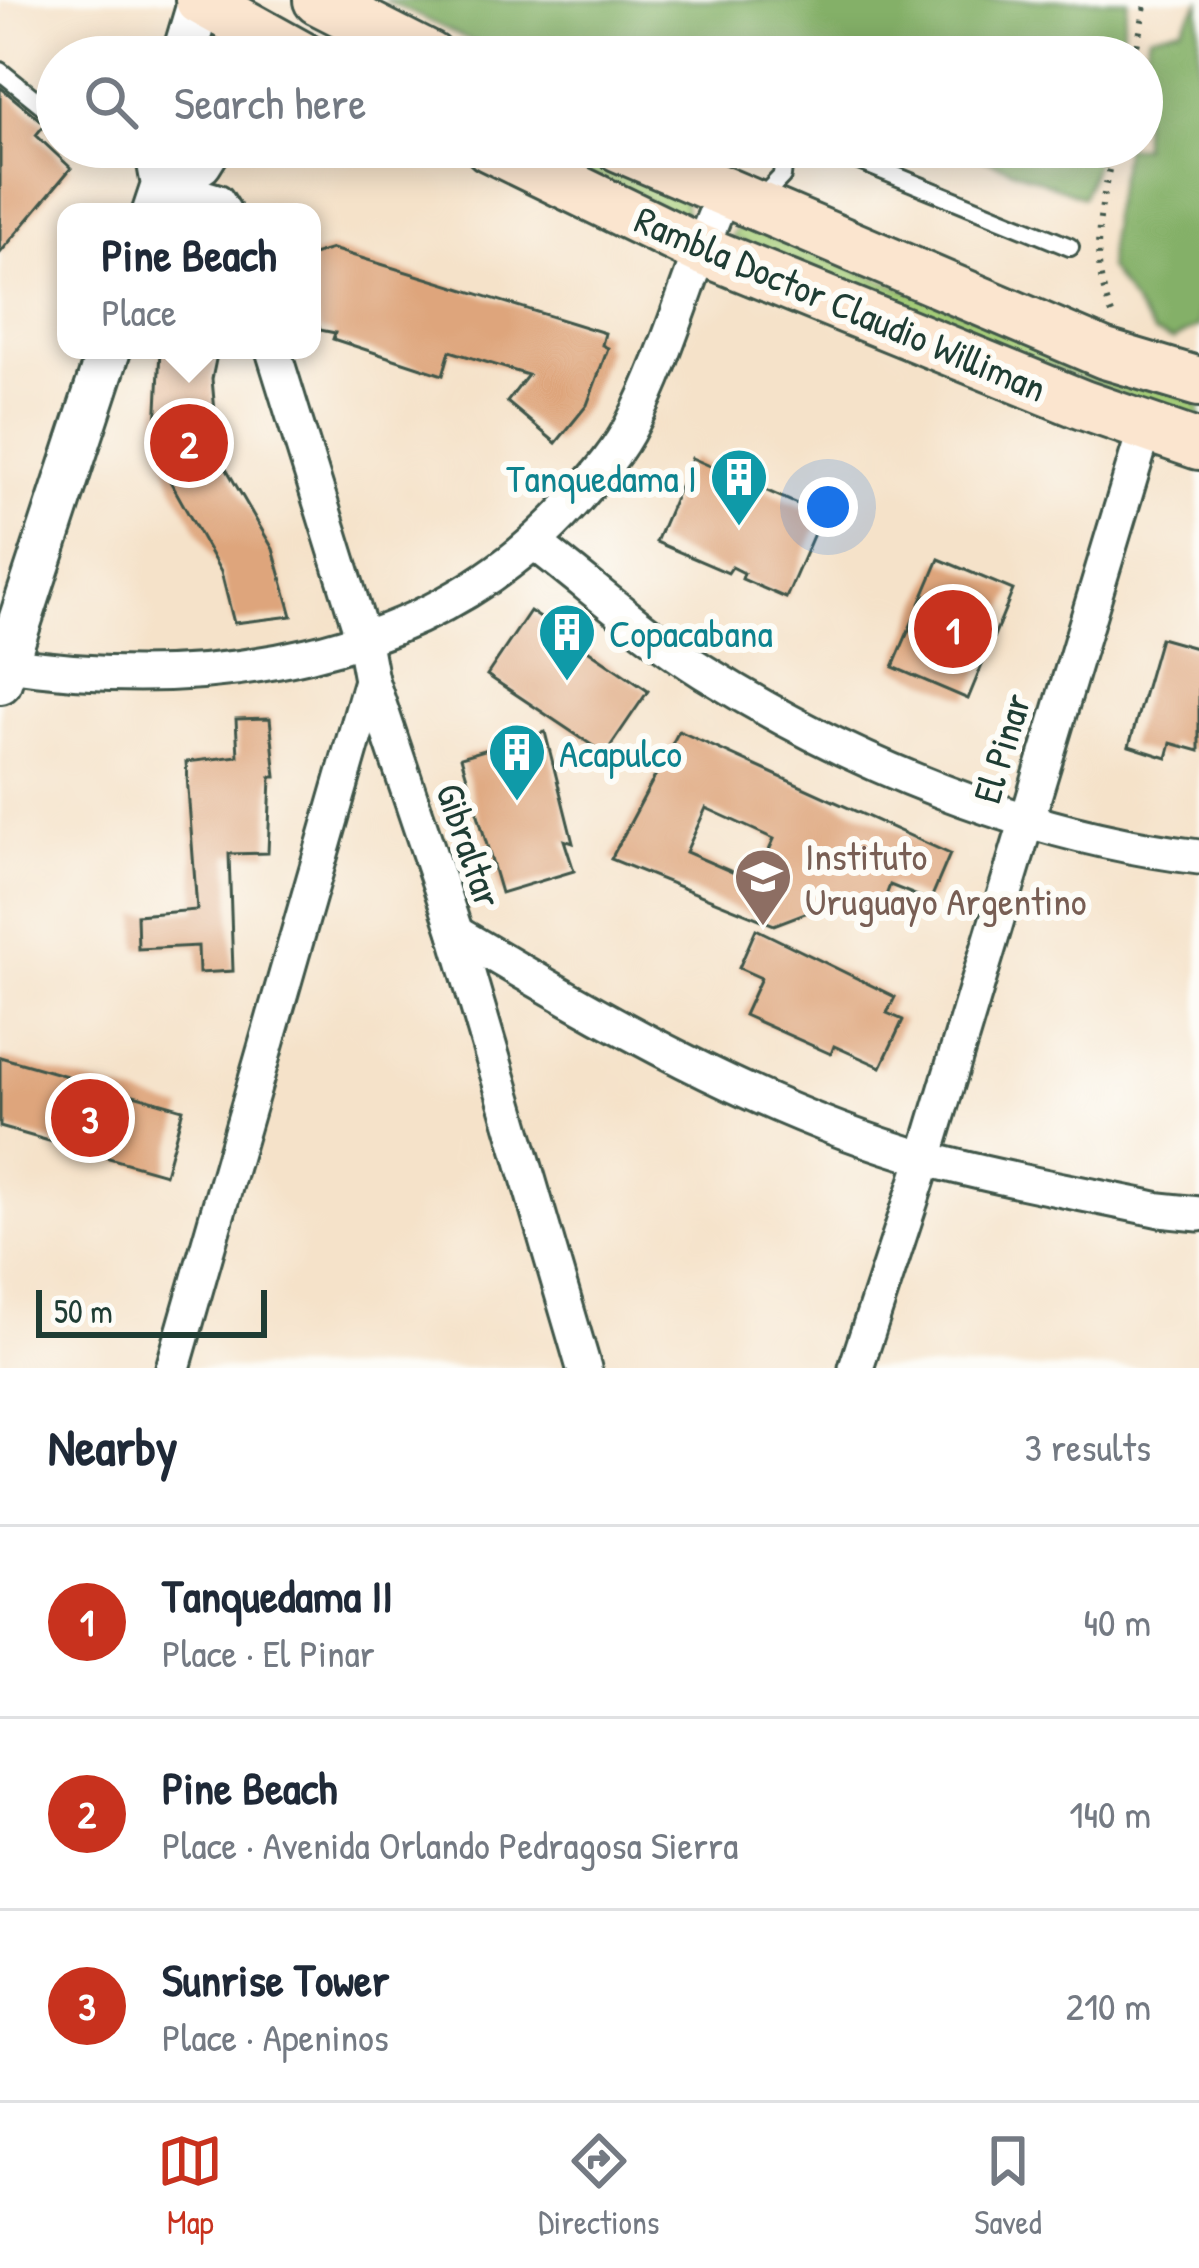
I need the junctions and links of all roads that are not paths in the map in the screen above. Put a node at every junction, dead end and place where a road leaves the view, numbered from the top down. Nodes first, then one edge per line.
1 (200, 0) edge
2 (318, 0) edge
3 (189, 36) edge
4 (265, 36) edge
5 (389, 36) edge
6 (0, 71) edge
7 (36, 100) edge
8 (188, 168) edge
9 (532, 168) edge
10 (675, 168) edge
11 (783, 168) edge
12 (876, 168) edge
13 (158, 181) edge
14 (737, 201) junction
15 (218, 203) edge
16 (1070, 247) dead end
17 (699, 249) junction
18 (106, 359) edge
19 (276, 359) edge
20 (1199, 382) edge
21 (1145, 429) junction
22 (1199, 445) edge
23 (536, 544) junction
24 (364, 642) junction
25 (2, 669) edge
26 (371, 680) junction
27 (1023, 820) junction
28 (1199, 857) edge
29 (456, 933) junction
30 (925, 1158) junction
31 (1199, 1214) edge
32 (173, 1368) edge
33 (584, 1368) edge
34 (856, 1368) edge

1 - 3 street
1 - 4 main road
2 - 5 main road
6 - 7 lane
8 - 13 street
9 - 17 main road, Rambla Doctor Claudio Williman
10 - 14 main road, Rambla Doctor Claudio Williman
11 - 14 lane
12 - 16 lane
13 - 15 street
14 - 17 street
14 - 20 main road, Rambla Doctor Claudio Williman
17 - 21 main road, Rambla Doctor Claudio Williman
17 - 23 street
18 - 25 street
19 - 24 street, Gibraltar
21 - 22 main road, Rambla Doctor Claudio Williman
21 - 27 street, El Pinar
23 - 24 street
23 - 27 street
24 - 25 street
24 - 26 street, Gibraltar
26 - 29 street, Gibraltar
26 - 32 street
27 - 28 street
27 - 30 street, El Pinar
29 - 30 street
29 - 33 street, Gibraltar
30 - 31 street
30 - 34 street, El Pinar

